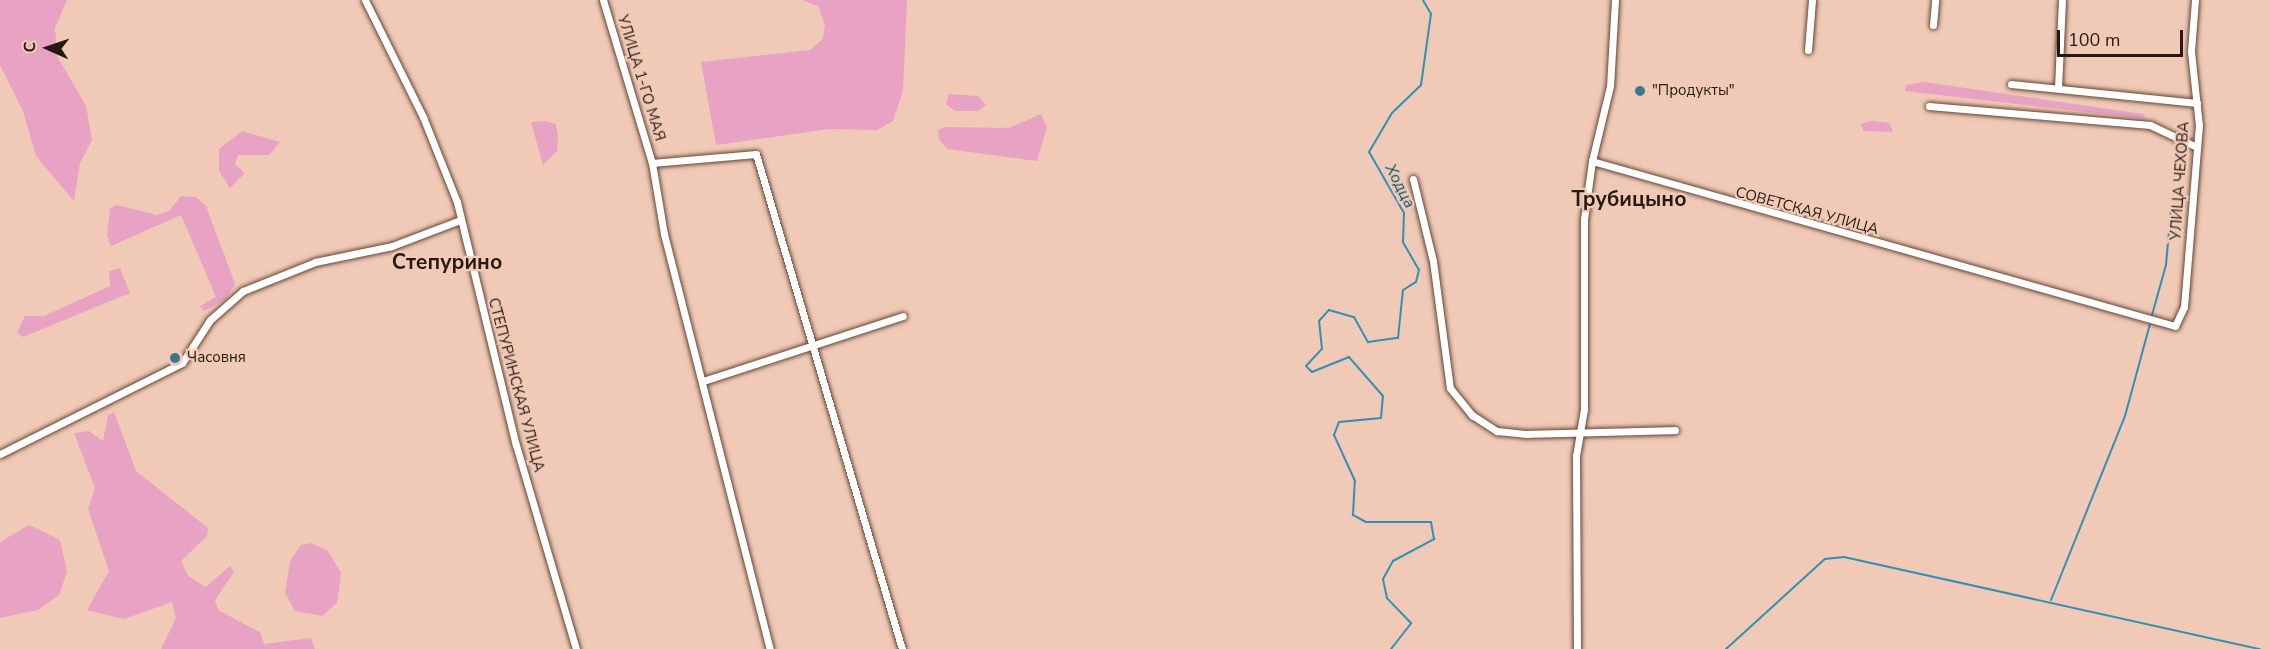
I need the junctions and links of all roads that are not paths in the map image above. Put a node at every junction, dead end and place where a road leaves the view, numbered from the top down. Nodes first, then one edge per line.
1 (366, 0) edge
2 (603, 0) edge
3 (1615, 0) edge
4 (1812, 0) edge
5 (1935, 0) edge
6 (2062, 0) edge
7 (2195, 0) edge
8 (1933, 26) dead end
9 (1808, 50) dead end
10 (2011, 84) dead end
11 (2058, 88) junction
12 (2197, 103) junction
13 (1929, 106) dead end
14 (2197, 147) junction
15 (1592, 161) junction
16 (652, 163) junction
17 (1413, 180) dead end
18 (460, 220) junction
19 (903, 316) dead end
20 (2175, 326) joint
21 (812, 342) junction
22 (703, 381) junction
23 (1675, 430) dead end
24 (1580, 432) junction
25 (0, 454) edge
26 (576, 649) edge
27 (770, 649) edge
28 (902, 649) edge
29 (1577, 649) edge

1 - 18 street, СТЕПУРИНСКАЯ УЛИЦА
2 - 16 street, УЛИЦА 1-ГО МАЯ
3 - 15 street
4 - 9 street
5 - 8 street
6 - 11 street
7 - 12 street, УЛИЦА ЧЕХОВА
10 - 11 street
11 - 12 street
12 - 14 street, УЛИЦА ЧЕХОВА
13 - 14 street
14 - 20 street, УЛИЦА ЧЕХОВА
15 - 20 street, СОВЕТСКАЯ УЛИЦА
15 - 24 street
16 - 21 street
16 - 22 street, УЛИЦА 1-ГО МАЯ
17 - 24 street
18 - 25 street
18 - 26 street, СТЕПУРИНСКАЯ УЛИЦА
19 - 21 street
21 - 22 street
21 - 28 street
22 - 27 street, УЛИЦА 1-ГО МАЯ
23 - 24 street
24 - 29 street

